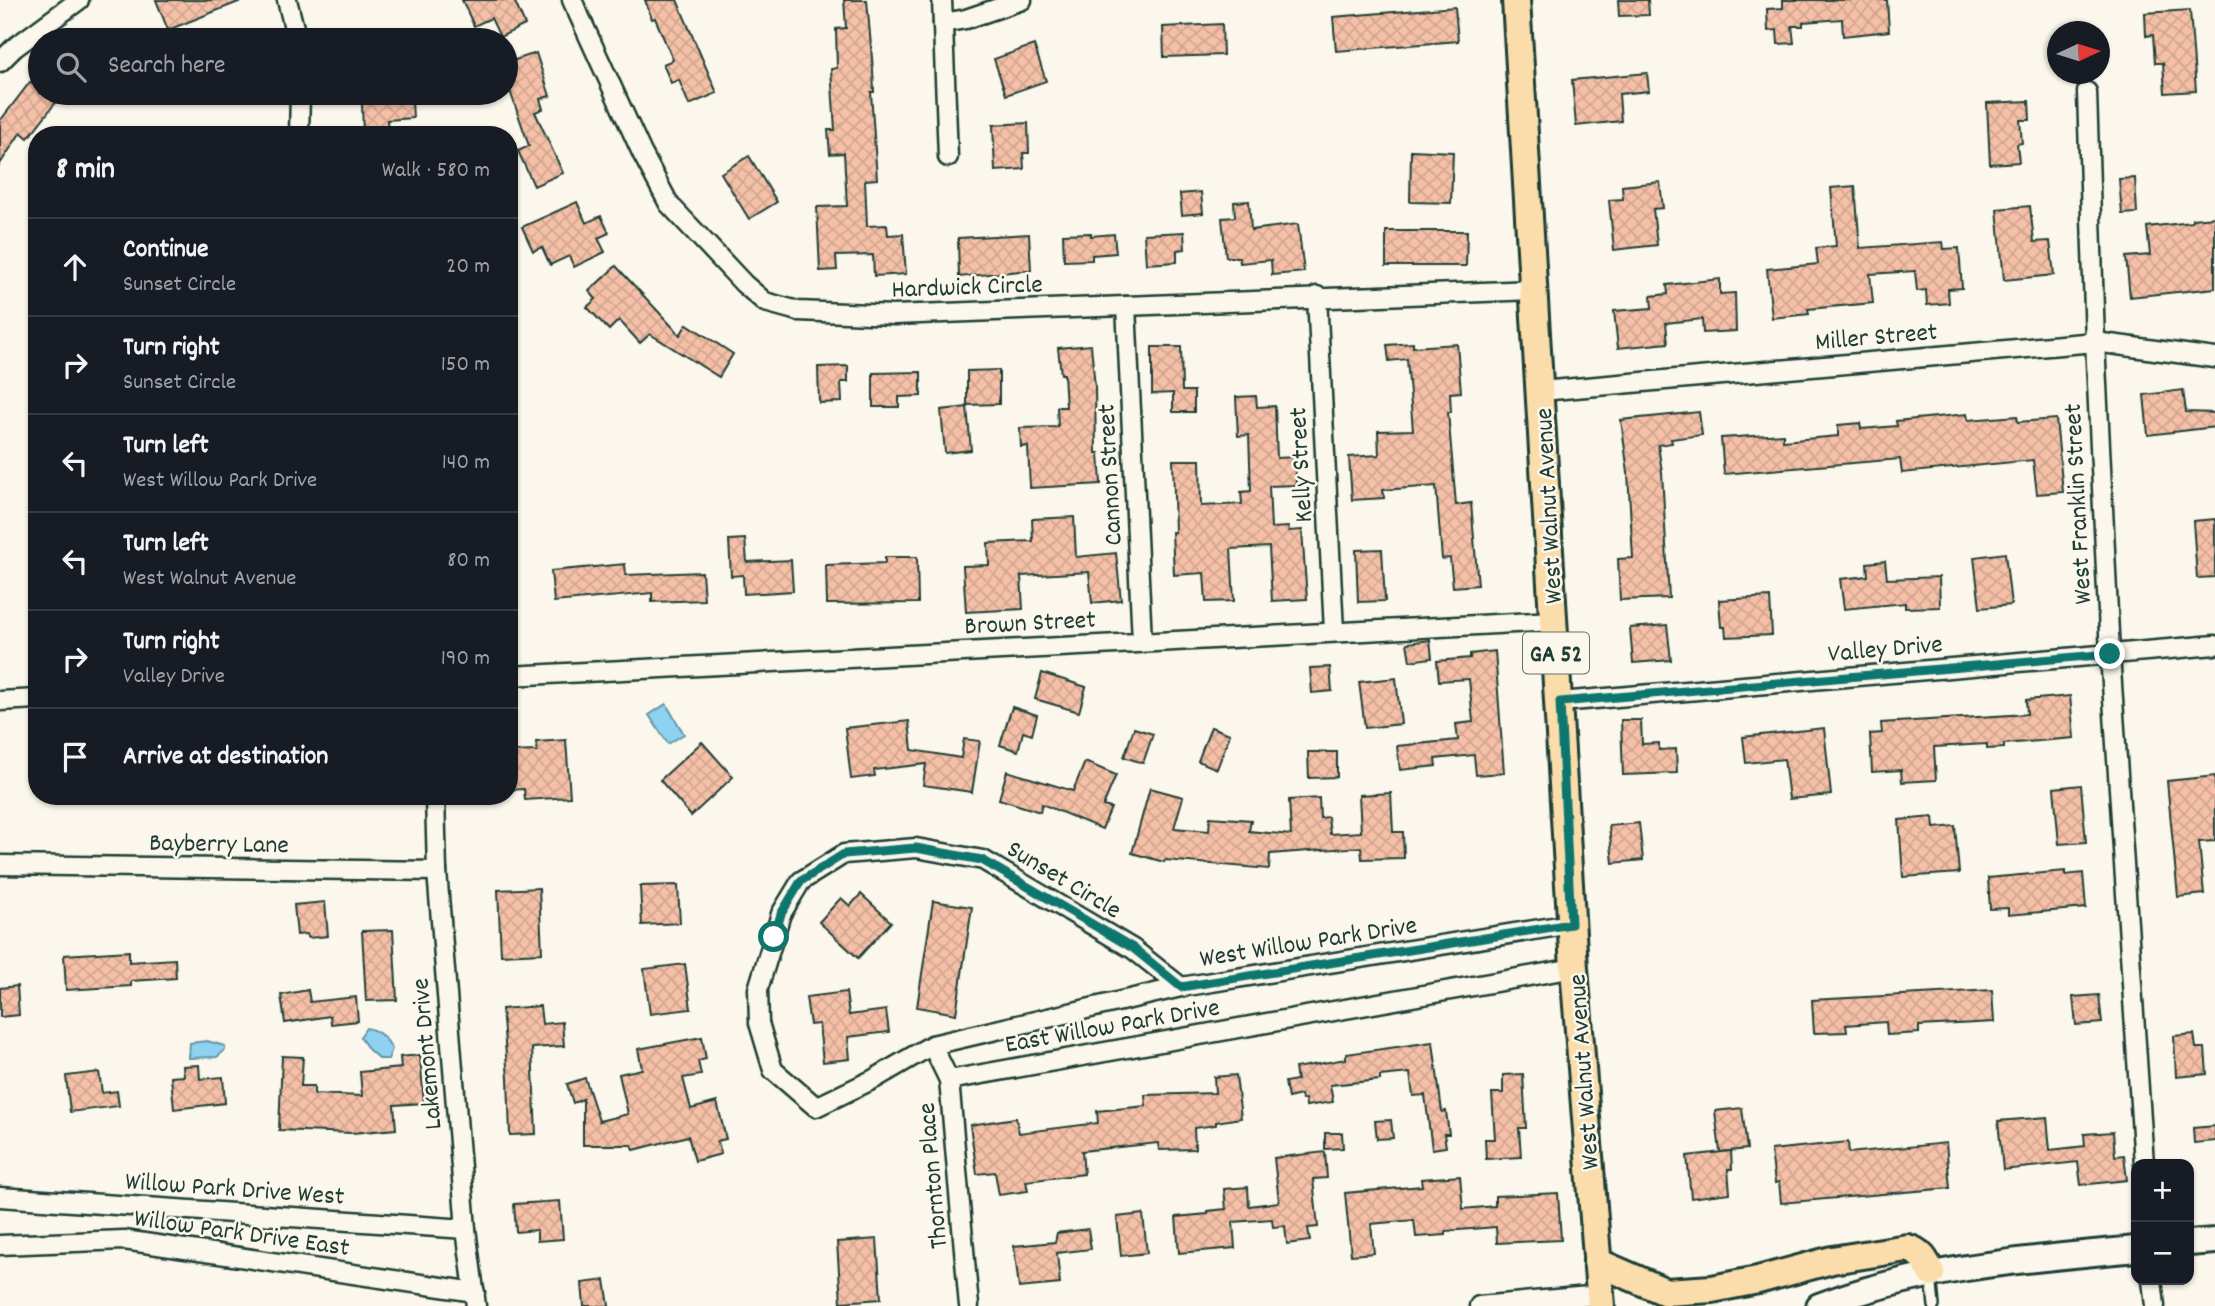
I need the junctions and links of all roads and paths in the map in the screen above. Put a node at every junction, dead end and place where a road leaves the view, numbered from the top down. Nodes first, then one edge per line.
1 (79, 0) edge
2 (287, 0) edge
3 (572, 0) edge
4 (942, 0) edge
5 (1023, 0) edge
6 (1516, 0) edge
7 (943, 23) junction
8 (41, 28) edge
9 (294, 28) edge
10 (28, 38) edge
11 (0, 62) edge
12 (2087, 92) dead end
13 (300, 105) edge
14 (299, 126) edge
15 (948, 157) dead end
16 (1534, 290) junction
17 (1317, 296) junction
18 (1126, 306) junction
19 (2095, 342) junction
20 (2215, 358) edge
21 (1541, 391) junction
22 (1554, 621) junction
23 (1334, 631) junction
24 (1142, 641) junction
25 (2215, 645) edge
26 (2110, 654) junction
27 (518, 676) edge
28 (28, 699) edge
29 (0, 701) edge
30 (1560, 702) junction
31 (435, 805) edge
32 (0, 865) edge
33 (437, 871) junction
34 (1571, 924) junction
35 (1574, 968) junction
36 (1181, 987) junction
37 (932, 1045) junction
38 (949, 1080) junction
39 (2144, 1159) edge
40 (0, 1197) edge
41 (466, 1229) junction
42 (2215, 1241) edge
43 (2194, 1243) edge
44 (0, 1245) edge
45 (2131, 1249) edge
46 (1597, 1262) junction
47 (1931, 1273) junction
48 (2153, 1285) edge
49 (475, 1299) edge
50 (1596, 1302) edge
51 (969, 1306) edge
52 (1479, 1306) edge
53 (1819, 1306) edge
54 (1934, 1306) edge
55 (2155, 1306) edge

1 - 8 street
2 - 9 street
3 - 18 street, Hardwick Circle
4 - 7 street
5 - 7 street
6 - 16 main road, West Walnut Avenue / GA 52
7 - 15 street
10 - 11 street
12 - 19 street, West Franklin Street
13 - 14 street
16 - 17 street, Hardwick Circle
16 - 21 main road, West Walnut Avenue / GA 52
17 - 18 street, Hardwick Circle
17 - 23 street, Kelly Street
18 - 24 street, Cannon Street
19 - 20 street, Miller Street
19 - 21 street, Miller Street
19 - 26 street, West Franklin Street
21 - 22 main road, West Walnut Avenue / GA 52
22 - 23 street, Brown Street
22 - 30 main road, West Walnut Avenue / GA 52
23 - 24 street, Brown Street
24 - 27 street, Brown Street
25 - 26 street, Valley Drive
26 - 30 street, Valley Drive
26 - 39 street, West Franklin Street
28 - 29 street
30 - 34 main road, West Walnut Avenue / GA 52
31 - 33 street, Lakemont Drive
32 - 33 street, Bayberry Lane
33 - 41 street, Lakemont Drive
34 - 35 main road, West Walnut Avenue / GA 52
34 - 36 street, West Willow Park Drive
35 - 38 street, East Willow Park Drive
35 - 46 main road, West Walnut Avenue / GA 52
36 - 37 street, West Willow Park Drive
36 - 37 street, Sunset Circle
37 - 38 street, Thornton Place
38 - 51 street, Thornton Place
40 - 41 street, Willow Park Drive West
41 - 49 street, Lakemont Drive
42 - 43 main road
44 - 49 street, Willow Park Drive East
45 - 47 main road
46 - 47 main road
46 - 50 main road, West Walnut Avenue / GA 52
47 - 53 main road
47 - 54 lane
48 - 55 street
50 - 52 street

